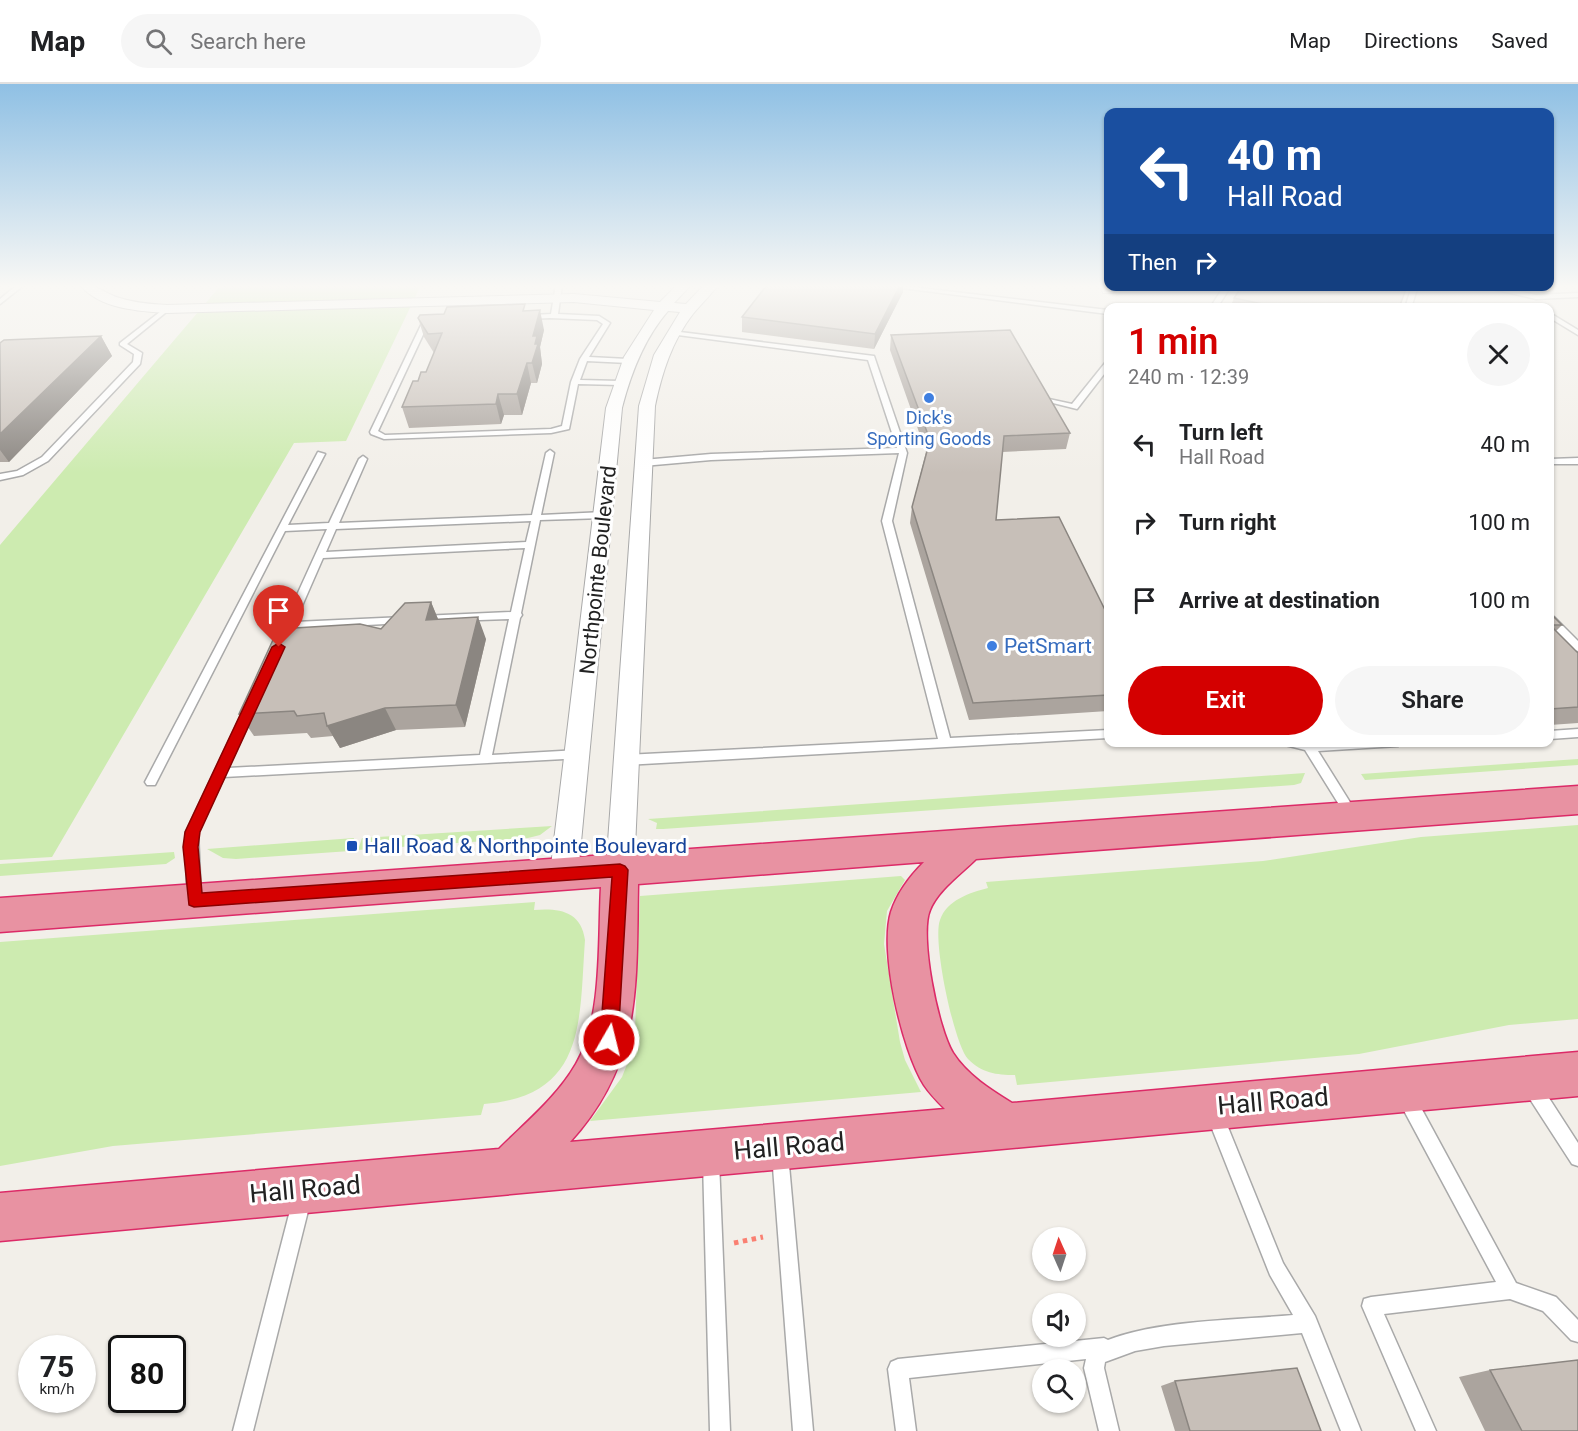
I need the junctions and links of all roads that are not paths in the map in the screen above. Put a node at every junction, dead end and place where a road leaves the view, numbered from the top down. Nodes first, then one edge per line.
1 (129, 348) edge
2 (413, 348) edge
3 (592, 348) edge
4 (635, 348) edge
5 (664, 348) edge
6 (791, 348) edge
7 (584, 359) junction
8 (628, 361) junction
9 (1104, 370) edge
10 (575, 382) junction
11 (620, 382) junction
12 (1049, 401) edge
13 (902, 450) junction
14 (550, 453) dead end
15 (321, 454) dead end
16 (610, 454) junction
17 (363, 459) dead end
18 (1578, 461) edge
19 (1554, 462) edge
20 (643, 463) junction
21 (0, 477) edge
22 (604, 515) junction
23 (535, 518) junction
24 (333, 525) junction
25 (282, 528) junction
26 (530, 545) junction
27 (320, 555) junction
28 (517, 615) junction
29 (1554, 623) edge
30 (288, 626) junction
31 (633, 635) junction
32 (591, 638) junction
33 (279, 647) edge
34 (1578, 647) edge
35 (254, 699) edge
36 (1578, 733) edge
37 (1104, 734) edge
38 (1554, 735) edge
39 (945, 742) junction
40 (1309, 747) edge
41 (579, 755) junction
42 (485, 760) junction
43 (625, 760) junction
44 (220, 773) junction
45 (151, 782) dead end
46 (1578, 800) edge
47 (1353, 817) junction
48 (965, 846) junction
49 (620, 870) junction
50 (564, 874) junction
51 (194, 901) junction
52 (0, 915) edge
53 (1578, 1074) edge
54 (1526, 1079) junction
55 (1402, 1090) junction
56 (1211, 1107) junction
57 (1008, 1126) junction
58 (779, 1147) junction
59 (711, 1154) junction
60 (1578, 1158) edge
61 (509, 1171) junction
62 (305, 1190) junction
63 (0, 1217) edge
64 (1510, 1290) junction
65 (1308, 1323) junction
66 (1578, 1333) edge
67 (1105, 1348) junction
68 (243, 1431) edge
69 (720, 1431) edge
70 (802, 1431) edge
71 (906, 1431) edge
72 (1109, 1431) edge
73 (1351, 1431) edge
74 (1426, 1431) edge

1 - 21 lane
2 - 10 lane
3 - 7 lane
4 - 8 street, Northpointe Boulevard
5 - 20 street, Northpointe Boulevard
6 - 13 lane
7 - 8 lane
7 - 10 lane
8 - 11 street, Northpointe Boulevard
9 - 12 lane
10 - 11 lane
11 - 16 street, Northpointe Boulevard
13 - 20 lane
13 - 39 lane
14 - 23 lane
15 - 25 lane
16 - 20 street
16 - 22 street, Northpointe Boulevard
17 - 24 lane
18 - 19 lane
20 - 31 street, Northpointe Boulevard
22 - 23 lane
22 - 32 street, Northpointe Boulevard
23 - 24 lane
23 - 26 lane
24 - 25 lane
24 - 27 lane
25 - 45 lane
26 - 27 lane
26 - 28 lane
27 - 30 lane
28 - 30 lane
28 - 42 lane
29 - 34 lane
30 - 33 lane
31 - 32 street
31 - 43 street, Northpointe Boulevard
32 - 41 street, Northpointe Boulevard
35 - 44 lane
36 - 38 lane
37 - 39 lane
39 - 43 lane
40 - 47 lane
41 - 42 lane
41 - 50 street, Northpointe Boulevard
42 - 44 lane
43 - 49 street, Northpointe Boulevard
44 - 51 lane
46 - 47 highway
47 - 48 highway
48 - 49 highway
48 - 57 highway
49 - 50 highway
49 - 61 highway
50 - 51 highway
51 - 52 highway
53 - 54 highway, Hall Road
54 - 55 highway, Hall Road
54 - 60 lane
55 - 56 highway, Hall Road
55 - 64 lane
56 - 57 highway, Hall Road
56 - 65 lane
57 - 58 highway, Hall Road
58 - 59 highway, Hall Road
58 - 70 lane
59 - 61 highway, Hall Road
59 - 69 lane
61 - 62 highway, Hall Road
62 - 63 highway, Hall Road
62 - 68 lane
64 - 66 lane
64 - 74 lane
65 - 67 lane
65 - 73 lane
67 - 71 lane
67 - 72 lane

